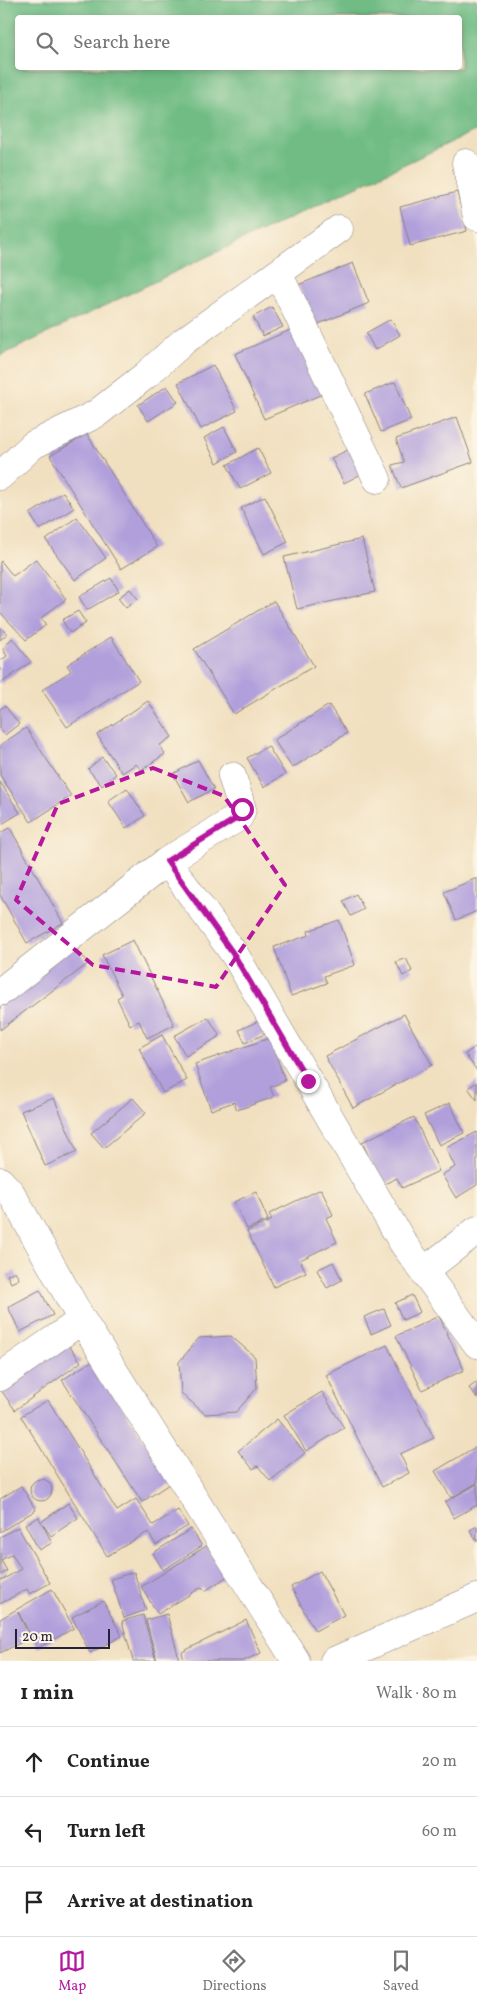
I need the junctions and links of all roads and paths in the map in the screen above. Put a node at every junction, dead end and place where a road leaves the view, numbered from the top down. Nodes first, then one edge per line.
1 (466, 163) dead end
2 (477, 217) edge
3 (339, 228) dead end
4 (278, 273) junction
5 (0, 476) edge
6 (377, 479) dead end
7 (232, 776) dead end
8 (167, 861) junction
9 (0, 992) edge
10 (0, 1181) edge
11 (477, 1230) edge
12 (424, 1272) junction
13 (82, 1320) junction
14 (477, 1344) edge
15 (0, 1377) edge
16 (477, 1598) edge
17 (296, 1661) edge
18 (334, 1661) edge

1 - 2 street
3 - 4 street
4 - 5 street
4 - 6 street
7 - 8 street
8 - 9 street
8 - 12 street
10 - 13 street
11 - 12 street
12 - 14 street
13 - 15 street
13 - 17 street
16 - 18 street

